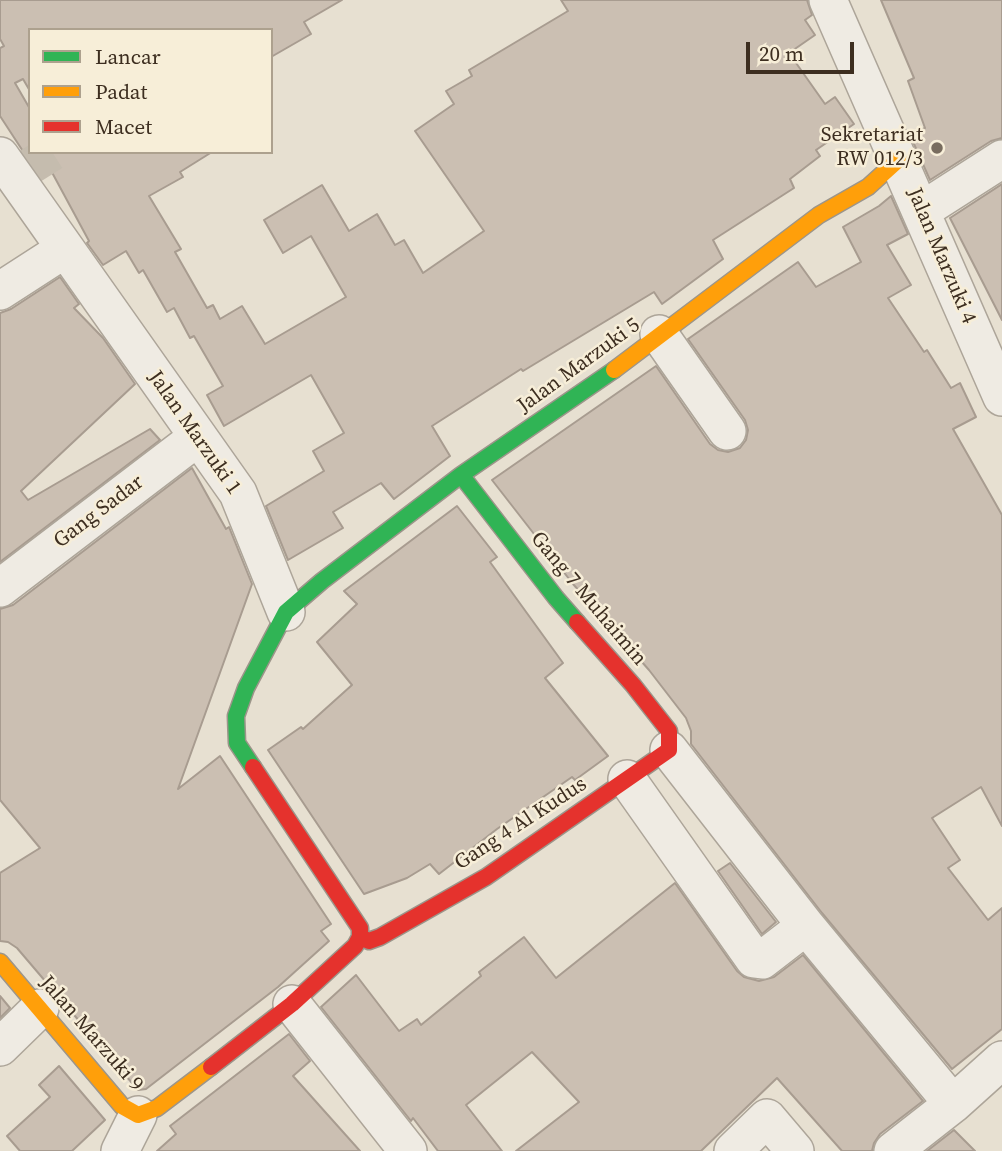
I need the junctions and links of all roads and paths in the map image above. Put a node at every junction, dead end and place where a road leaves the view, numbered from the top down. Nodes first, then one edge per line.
1 (828, 0) edge
2 (899, 159) junction
3 (1002, 159) edge
4 (12, 168) edge
5 (921, 211) junction
6 (65, 249) junction
7 (0, 291) edge
8 (659, 334) junction
9 (1002, 397) edge
10 (727, 431) dead end
11 (198, 437) junction
12 (461, 475) junction
13 (0, 588) edge
14 (286, 612) junction
15 (666, 751) junction
16 (627, 779) junction
17 (806, 926) junction
18 (360, 937) junction
19 (0, 962) edge
20 (292, 1004) junction
21 (40, 1008) junction
22 (0, 1047) edge
23 (1002, 1060) edge
24 (953, 1104) junction
25 (138, 1115) junction
26 (120, 1151) edge
27 (408, 1151) edge
28 (733, 1151) edge
29 (795, 1151) edge
30 (893, 1151) edge

1 - 2 street, Jalan Marzuki 4
2 - 5 street, Jalan Marzuki 4
2 - 8 street, Jalan Marzuki 5
3 - 5 street
4 - 6 street, Jalan Marzuki 1
5 - 9 street, Jalan Marzuki 4
6 - 7 street
6 - 11 street, Jalan Marzuki 1
8 - 10 street
8 - 12 street, Jalan Marzuki 5
11 - 13 street, Gang Sadar
11 - 14 street, Jalan Marzuki 1
12 - 14 street, Jalan Marzuki 5
12 - 15 street, Gang 7 Muhaimin
14 - 18 street
15 - 16 street, Gang 4 Al Kudus
15 - 17 street
16 - 17 street
16 - 18 street, Gang 4 Al Kudus
17 - 24 street
18 - 20 street
19 - 21 street, Jalan Marzuki 9
20 - 25 street, Jalan Marzuki 9
20 - 27 street
21 - 22 street
21 - 25 street, Jalan Marzuki 9
23 - 24 street
24 - 30 street
25 - 26 street
28 - 29 street

